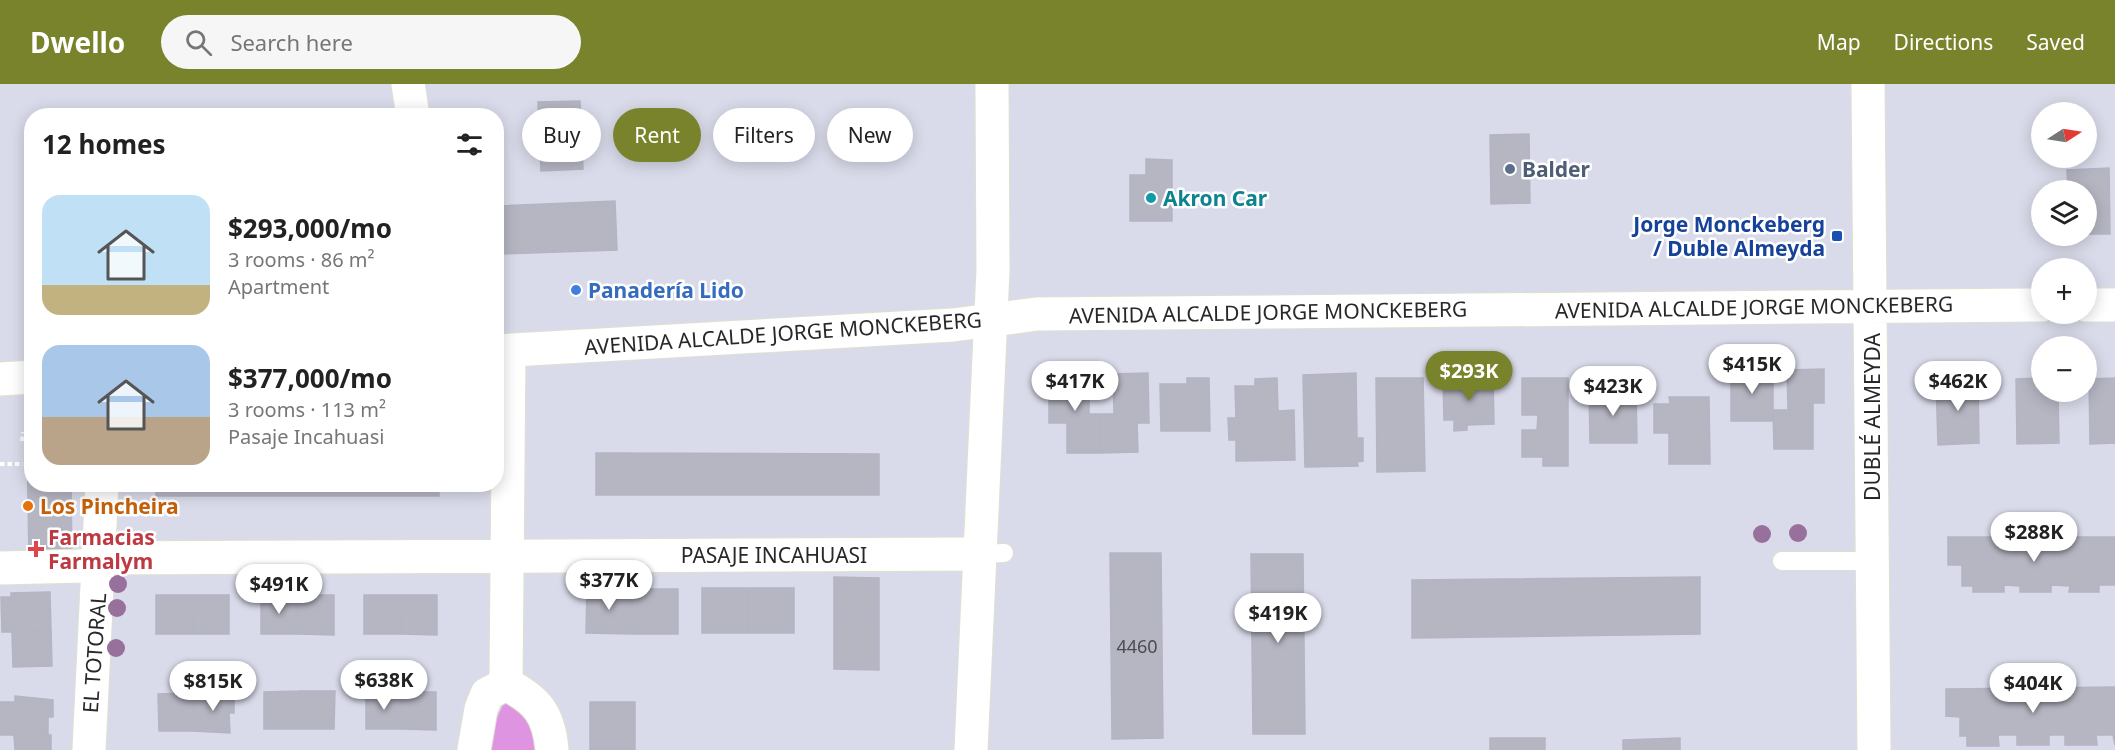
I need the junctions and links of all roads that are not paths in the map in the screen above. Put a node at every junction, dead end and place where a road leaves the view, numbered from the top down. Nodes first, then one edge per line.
1 (408, 84) edge
2 (992, 84) edge
3 (1868, 84) edge
4 (412, 108) edge
5 (2031, 305) edge
6 (2097, 305) edge
7 (2115, 305) edge
8 (1871, 306) junction
9 (991, 320) junction
10 (504, 351) edge
11 (24, 378) edge
12 (0, 379) edge
13 (504, 402) edge
14 (101, 492) edge
15 (992, 554) junction
16 (507, 556) junction
17 (1782, 561) dead end
18 (1872, 561) junction
19 (91, 562) junction
20 (0, 568) edge
21 (506, 684) junction
22 (89, 750) edge
23 (474, 750) edge
24 (552, 750) edge
25 (971, 750) edge
26 (1874, 750) edge

1 - 4 main road
2 - 9 main road
3 - 8 main road, DUBLÉ ALMEYDA
5 - 8 main road, AVENIDA ALCALDE JORGE MONCKEBERG
6 - 7 main road
8 - 9 main road, AVENIDA ALCALDE JORGE MONCKEBERG
8 - 18 main road, DUBLÉ ALMEYDA
9 - 10 main road, AVENIDA ALCALDE JORGE MONCKEBERG
9 - 15 main road
11 - 12 main road
13 - 16 main road
14 - 19 main road, EL TOTORAL
15 - 16 main road, PASAJE INCAHUASI
15 - 25 main road
16 - 19 main road, PASAJE INCAHUASI
16 - 21 main road
17 - 18 lane
18 - 26 main road, DUBLÉ ALMEYDA
19 - 20 main road, PASAJE INCAHUASI
19 - 22 main road, EL TOTORAL
21 - 23 main road
21 - 24 main road

